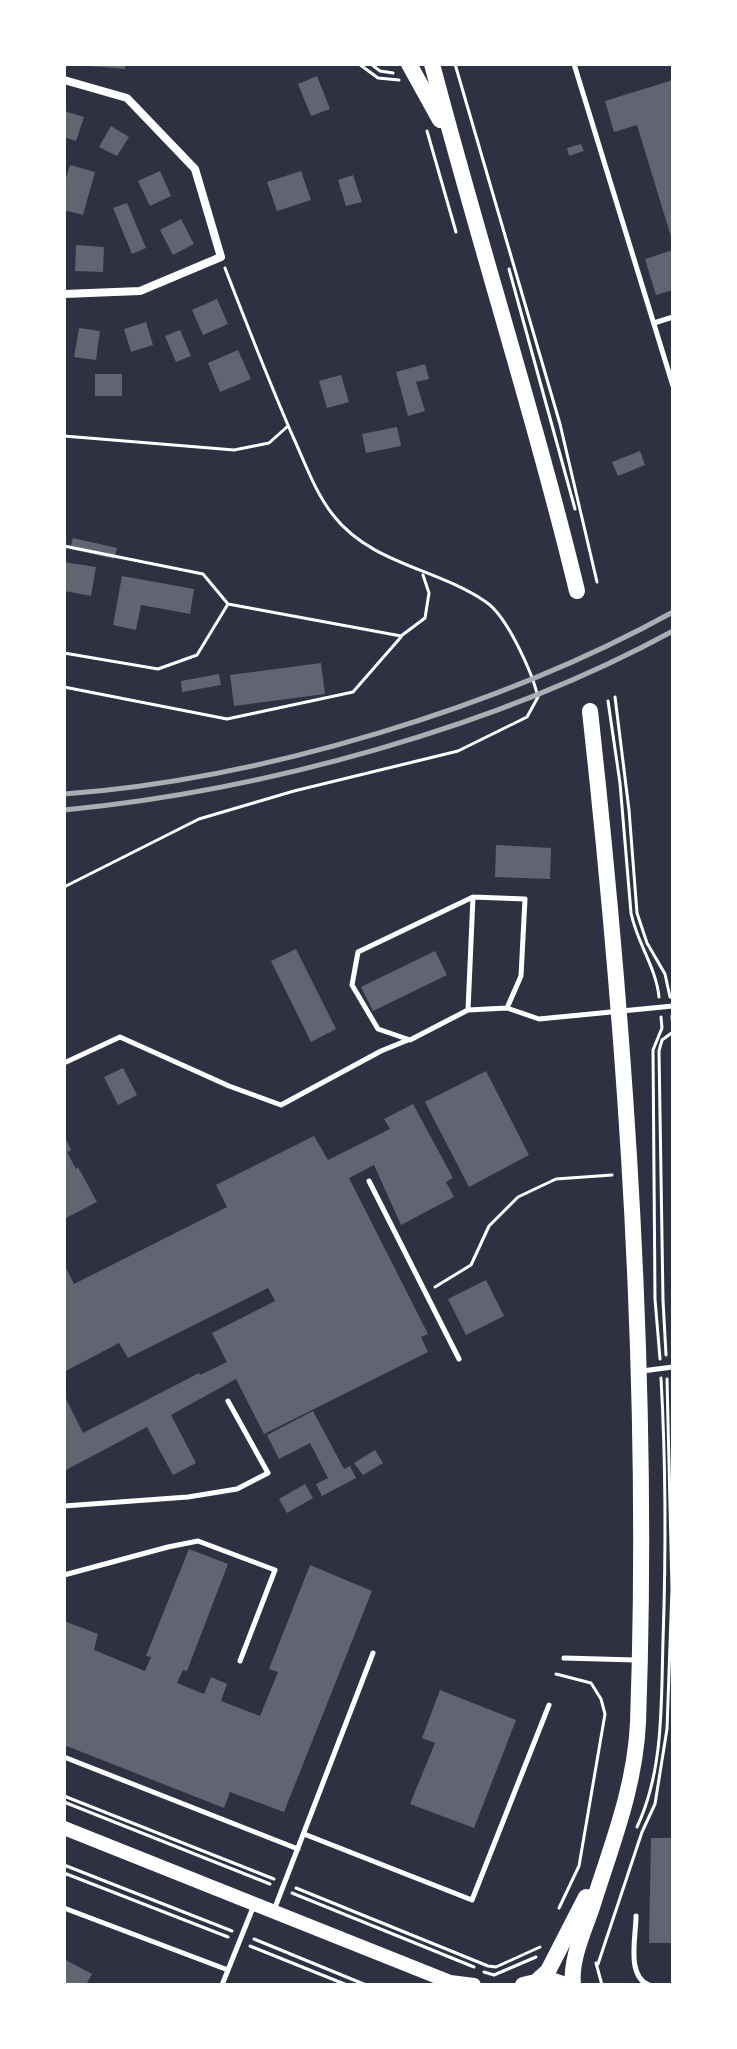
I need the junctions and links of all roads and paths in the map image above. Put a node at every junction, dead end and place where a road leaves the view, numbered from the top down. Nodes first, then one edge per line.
1 (409, 64) edge
2 (432, 64) edge
3 (455, 64) edge
4 (574, 64) edge
5 (64, 80) edge
6 (424, 120) dead end
7 (450, 139) junction
8 (456, 232) dead end
9 (221, 257) junction
10 (64, 294) edge
11 (673, 317) edge
12 (654, 323) junction
13 (673, 348) edge
14 (662, 351) junction
15 (673, 386) edge
16 (288, 426) junction
17 (64, 436) edge
18 (64, 546) edge
19 (422, 573) junction
20 (597, 582) dead end
21 (577, 591) dead end
22 (228, 604) junction
23 (401, 636) junction
24 (64, 653) edge
25 (64, 687) edge
26 (615, 697) dead end
27 (590, 711) dead end
28 (64, 887) edge
29 (473, 897) junction
30 (672, 1006) edge
31 (507, 1008) junction
32 (468, 1010) junction
33 (618, 1013) junction
34 (673, 1030) edge
35 (410, 1040) junction
36 (64, 1063) edge
37 (629, 1174) junction
38 (369, 1181) dead end
39 (425, 1293) junction
40 (459, 1359) dead end
41 (670, 1367) edge
42 (638, 1372) junction
43 (228, 1401) dead end
44 (64, 1506) edge
45 (64, 1575) edge
46 (373, 1653) dead end
47 (564, 1658) dead end
48 (638, 1660) junction
49 (240, 1661) dead end
50 (556, 1674) dead end
51 (549, 1705) dead end
52 (64, 1757) edge
53 (64, 1796) edge
54 (64, 1802) edge
55 (64, 1828) edge
56 (304, 1834) junction
57 (611, 1845) junction
58 (298, 1849) junction
59 (64, 1865) edge
60 (64, 1873) edge
61 (283, 1886) junction
62 (255, 1904) junction
63 (64, 1908) edge
64 (273, 1911) junction
65 (636, 1916) dead end
66 (555, 1917) dead end
67 (242, 1935) junction
68 (239, 1942) junction
69 (576, 1955) junction
70 (598, 1964) junction
71 (228, 1970) junction
72 (494, 1975) junction
73 (531, 1982) edge
74 (452, 1984) edge
75 (222, 1985) edge
76 (347, 1985) edge
77 (366, 1985) edge
78 (474, 1985) edge
79 (490, 1985) edge
80 (566, 1985) edge
81 (573, 1985) edge
82 (602, 1985) edge
83 (649, 1985) edge

1 - 7 main road
2 - 7 main road
3 - 20 path
4 - 12 lane
5 - 9 street
6 - 8 path
7 - 21 main road
9 - 10 street
9 - 16 path
11 - 12 lane
12 - 14 lane
13 - 14 lane
14 - 15 lane
16 - 17 path
16 - 19 path
18 - 22 path
19 - 23 path
19 - 28 path
22 - 23 path
22 - 24 path
23 - 25 path
26 - 30 path
27 - 33 main road
29 - 31 lane
29 - 32 lane
29 - 35 lane
30 - 33 lane
30 - 34 path
31 - 32 lane
31 - 33 lane
32 - 35 lane
33 - 37 main road
34 - 41 path
35 - 36 lane
37 - 39 path
37 - 42 main road
38 - 39 lane
39 - 40 lane
41 - 42 lane
41 - 70 path
42 - 48 main road
43 - 44 lane
45 - 49 lane
46 - 56 lane
47 - 48 lane
48 - 57 main road
50 - 66 path
51 - 56 lane
52 - 58 lane
53 - 61 path
54 - 61 path
55 - 62 street
56 - 58 lane
57 - 69 main road
57 - 73 main road
58 - 61 lane
59 - 67 path
60 - 68 path
61 - 64 lane
61 - 72 path
61 - 72 path
62 - 64 street
62 - 67 lane
63 - 71 lane
64 - 74 street
65 - 83 lane
67 - 68 lane
67 - 77 path
68 - 71 lane
68 - 76 path
69 - 70 path
69 - 81 main road
70 - 82 path
71 - 75 lane
72 - 79 path
73 - 80 main road
74 - 78 street

